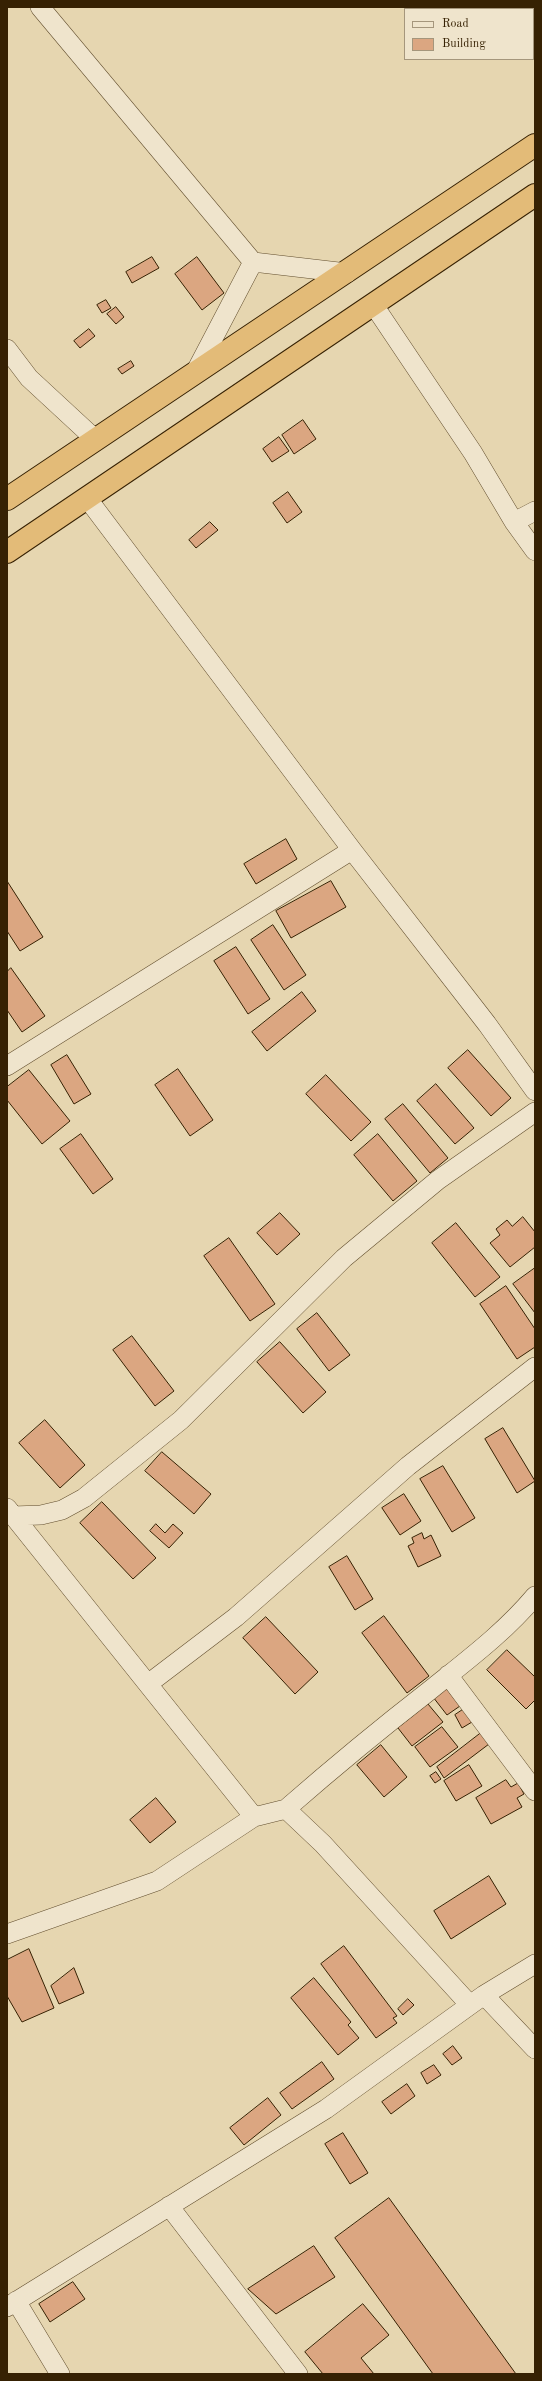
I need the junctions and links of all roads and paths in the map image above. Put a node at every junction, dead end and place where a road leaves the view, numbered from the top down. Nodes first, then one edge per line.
1 (40, 7) edge
2 (535, 145) edge
3 (535, 195) edge
4 (253, 262) junction
5 (347, 274) junction
6 (373, 304) junction
7 (7, 349) edge
8 (196, 371) junction
9 (96, 440) junction
10 (87, 498) junction
11 (7, 499) edge
12 (535, 511) edge
13 (514, 522) junction
14 (535, 551) edge
15 (7, 552) edge
16 (352, 850) junction
17 (7, 1066) edge
18 (535, 1091) edge
19 (535, 1112) edge
20 (535, 1367) edge
21 (10, 1512) edge
22 (535, 1596) edge
23 (448, 1675) junction
24 (148, 1684) junction
25 (535, 1791) edge
26 (286, 1808) junction
27 (254, 1817) junction
28 (7, 1934) edge
29 (535, 1964) edge
30 (477, 2000) junction
31 (535, 2049) edge
32 (169, 2206) junction
33 (12, 2304) edge
34 (60, 2374) edge
35 (298, 2374) edge

1 - 4 street
2 - 5 highway
3 - 6 highway
4 - 5 street
4 - 8 street
5 - 8 highway
6 - 10 highway
6 - 13 street
7 - 9 street
8 - 9 highway
9 - 11 highway
10 - 15 highway
10 - 16 street
12 - 13 street
13 - 14 street
16 - 17 street
16 - 18 street
19 - 21 street
20 - 24 street
21 - 24 street
22 - 23 street
23 - 25 street
23 - 26 street
24 - 27 street
26 - 27 street
26 - 30 street
27 - 28 street
29 - 30 street
30 - 31 street
30 - 32 street
32 - 33 street
32 - 35 street
33 - 34 street

